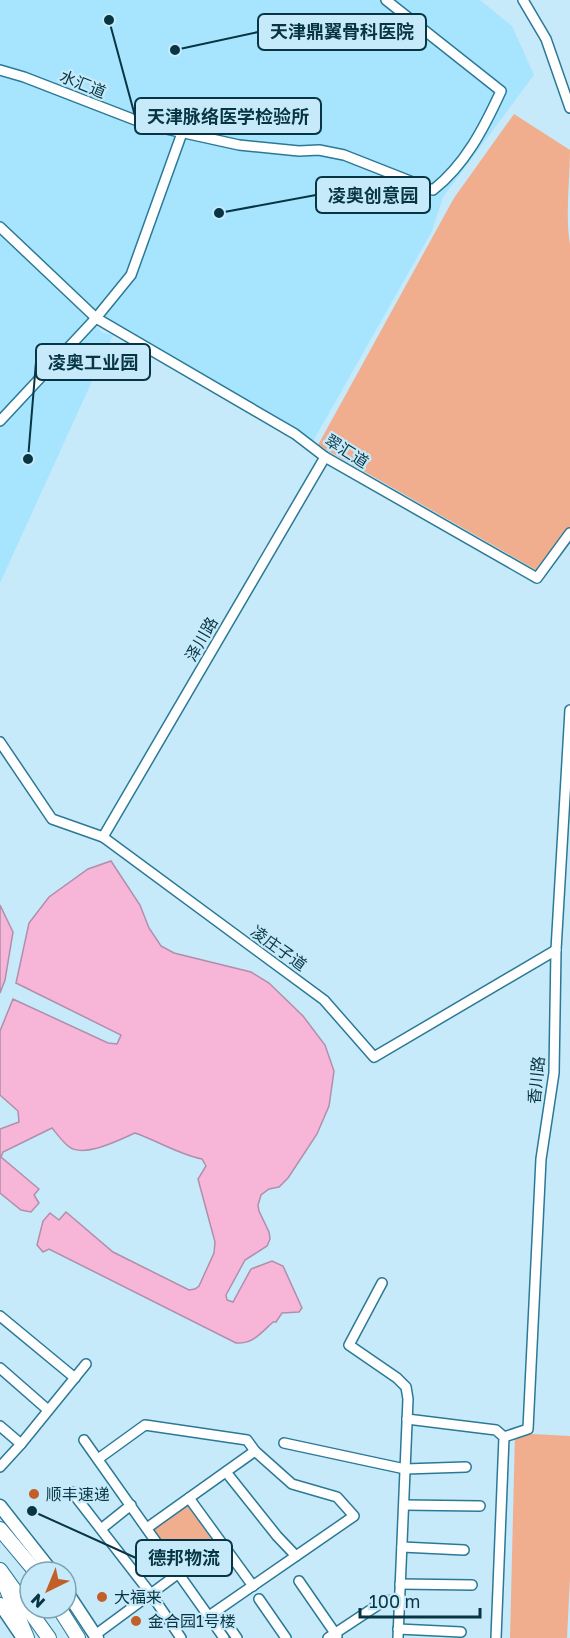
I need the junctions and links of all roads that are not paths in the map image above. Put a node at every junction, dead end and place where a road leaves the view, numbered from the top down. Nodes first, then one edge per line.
1 (386, 0) edge
2 (523, 0) edge
3 (0, 70) edge
4 (570, 108) edge
5 (182, 133) junction
6 (0, 227) edge
7 (96, 318) junction
8 (0, 421) edge
9 (325, 457) junction
10 (570, 533) edge
11 (570, 710) edge
12 (0, 742) edge
13 (103, 837) junction
14 (556, 950) junction
15 (382, 1282) dead end
16 (0, 1316) edge
17 (87, 1364) dead end
18 (0, 1368) edge
19 (75, 1378) junction
20 (48, 1410) junction
21 (407, 1419) junction
22 (0, 1426) edge
23 (504, 1437) junction
24 (84, 1440) dead end
25 (284, 1443) dead end
26 (21, 1444) junction
27 (255, 1451) junction
28 (98, 1460) junction
29 (0, 1467) edge
30 (466, 1467) dead end
31 (405, 1469) junction
32 (226, 1472) junction
33 (72, 1492) dead end
34 (189, 1498) junction
35 (404, 1504) junction
36 (131, 1505) junction
37 (0, 1506) edge
38 (480, 1506) dead end
39 (147, 1528) junction
40 (0, 1529) edge
41 (101, 1529) junction
42 (402, 1547) junction
43 (464, 1550) dead end
44 (296, 1556) junction
45 (26, 1560) edge
46 (43, 1560) edge
47 (0, 1571) edge
48 (179, 1573) junction
49 (299, 1581) dead end
50 (400, 1584) junction
51 (472, 1585) dead end
52 (253, 1586) junction
53 (151, 1594) junction
54 (259, 1599) dead end
55 (399, 1600) junction
56 (0, 1604) edge
57 (78, 1609) edge
58 (209, 1616) junction
59 (223, 1618) dead end
60 (67, 1620) edge
61 (461, 1632) dead end
62 (398, 1633) edge
63 (96, 1636) edge
64 (333, 1636) edge
65 (25, 1638) edge
66 (49, 1638) edge
67 (78, 1638) edge
68 (182, 1638) edge
69 (224, 1638) edge
70 (237, 1638) edge
71 (286, 1638) edge
72 (496, 1638) edge

1 - 5 street, 水汇道
2 - 4 street
3 - 5 street, 水汇道
5 - 7 street
6 - 7 street, 翠汇道
7 - 8 street
7 - 9 street, 翠汇道
9 - 10 street, 翠汇道
9 - 13 street, 泽川路
11 - 14 street, 香川路
12 - 13 street, 凌庄子道
13 - 14 street, 凌庄子道
14 - 23 street, 香川路
15 - 21 street
16 - 19 street
17 - 19 street
18 - 20 street
19 - 20 street
20 - 26 street
21 - 23 street
21 - 31 street
22 - 26 street
23 - 72 street
24 - 28 street
25 - 31 street
26 - 29 street
27 - 28 street
27 - 32 street
27 - 44 street
28 - 36 street
30 - 31 street
31 - 35 street
32 - 34 street
32 - 44 street
33 - 41 street
34 - 39 street
34 - 52 street
35 - 38 street
35 - 42 street
36 - 39 street
36 - 41 street
37 - 46 main road
39 - 48 street
40 - 45 highway
41 - 53 street
42 - 43 street
42 - 50 street
44 - 52 street
47 - 65 highway
47 - 66 highway
48 - 53 street
48 - 58 street
49 - 64 street
50 - 51 street
50 - 55 street
52 - 58 street
53 - 63 street
53 - 68 street
54 - 71 street
55 - 62 street
55 - 64 street
56 - 65 main road
57 - 63 main road
58 - 69 street
59 - 70 street
60 - 67 highway
61 - 62 street

